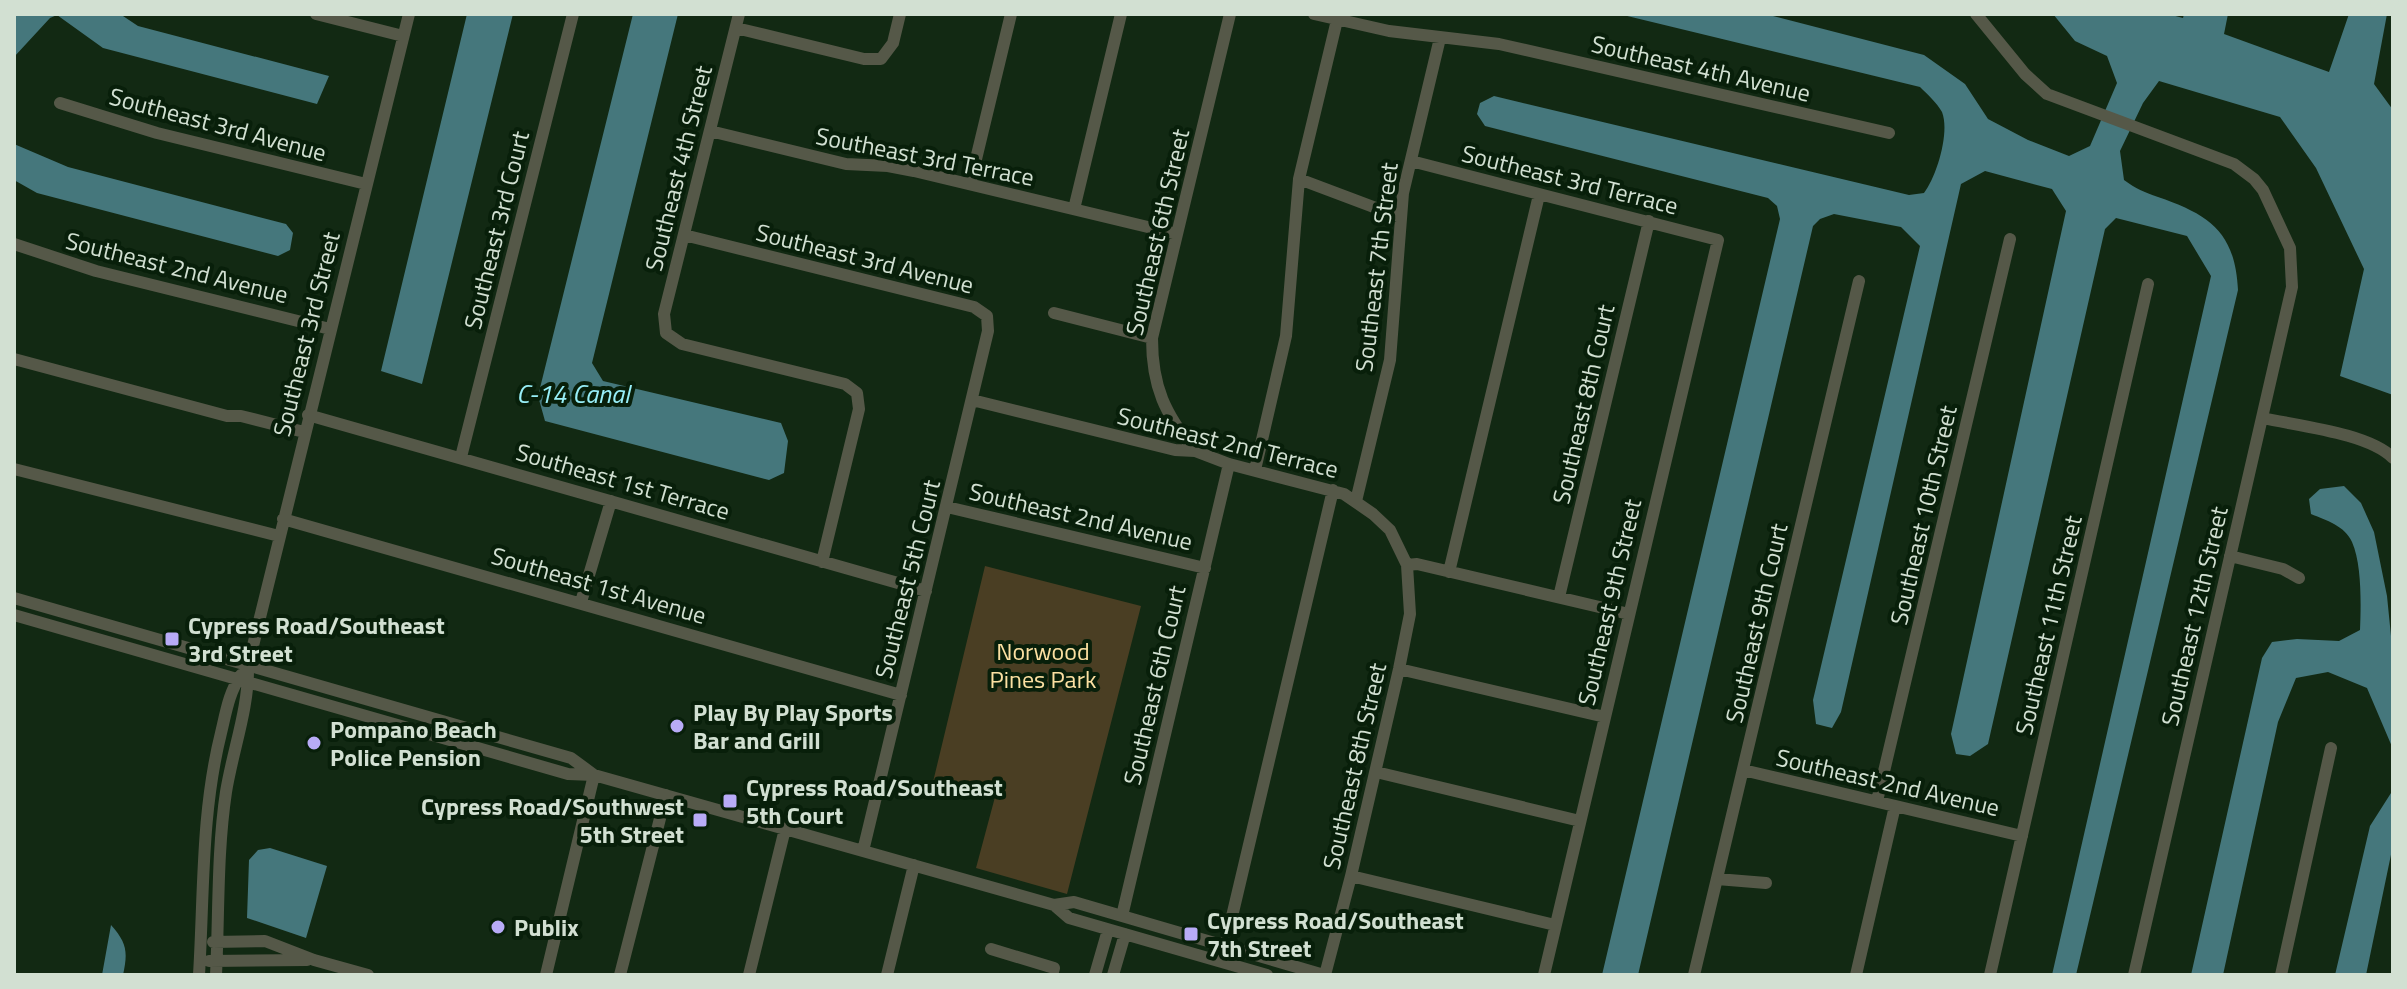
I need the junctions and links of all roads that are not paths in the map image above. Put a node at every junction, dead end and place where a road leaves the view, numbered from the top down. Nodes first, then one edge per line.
1 (316, 14) edge
2 (409, 14) edge
3 (573, 14) edge
4 (739, 14) edge
5 (900, 14) edge
6 (1011, 14) edge
7 (1121, 14) edge
8 (1230, 14) edge
9 (1314, 14) edge
10 (1976, 14) edge
11 (1337, 20) junction
12 (736, 28) junction
13 (403, 36) junction
14 (1440, 38) junction
15 (60, 103) dead end
16 (710, 131) junction
17 (1889, 133) dead end
18 (1411, 161) junction
19 (1299, 179) junction
20 (366, 184) junction
21 (970, 184) junction
22 (1539, 195) junction
23 (1074, 209) junction
24 (1400, 217) junction
25 (1649, 221) junction
26 (1177, 234) junction
27 (684, 235) junction
28 (2010, 239) dead end
29 (1718, 240) joint
30 (14, 244) edge
31 (1859, 281) dead end
32 (2148, 284) dead end
33 (1054, 313) dead end
34 (987, 316) joint
35 (330, 329) junction
36 (1152, 338) junction
37 (14, 359) edge
38 (972, 400) junction
39 (308, 415) junction
40 (2263, 418) junction
41 (304, 432) junction
42 (1195, 451) junction
43 (461, 457) junction
44 (2393, 458) edge
45 (1229, 464) junction
46 (14, 469) edge
47 (1255, 470) junction
48 (1333, 490) junction
49 (611, 501) junction
50 (1356, 501) junction
51 (947, 507) junction
52 (283, 519) junction
53 (279, 536) junction
54 (2230, 556) junction
55 (822, 562) junction
56 (1407, 565) junction
57 (1205, 568) junction
58 (1449, 572) junction
59 (2299, 578) dead end
60 (926, 591) junction
61 (1559, 597) junction
62 (14, 598) edge
63 (581, 602) junction
64 (1629, 614) junction
65 (14, 615) edge
66 (248, 666) junction
67 (1399, 669) junction
68 (243, 681) junction
69 (901, 695) junction
70 (1605, 717) junction
71 (2331, 748) dead end
72 (1743, 770) junction
73 (1376, 772) junction
74 (594, 775) junction
75 (666, 795) junction
76 (1877, 801) junction
77 (1895, 806) junction
78 (1580, 821) junction
79 (785, 829) junction
80 (2022, 836) junction
81 (863, 851) junction
82 (914, 865) junction
83 (1351, 876) junction
84 (1717, 879) junction
85 (1766, 883) dead end
86 (1054, 905) junction
87 (1122, 916) junction
88 (1555, 925) junction
89 (1108, 930) junction
90 (1125, 934) junction
91 (200, 942) junction
92 (218, 942) junction
93 (1225, 946) junction
94 (991, 949) dead end
95 (200, 960) junction
96 (314, 960) junction
97 (217, 968) edge
98 (1053, 971) edge
99 (199, 975) edge
100 (368, 975) edge
101 (546, 975) edge
102 (620, 975) edge
103 (749, 975) edge
104 (887, 975) edge
105 (1095, 975) edge
106 (1113, 975) edge
107 (1267, 975) edge
108 (1324, 975) edge
109 (1544, 975) edge
110 (1694, 975) edge
111 (1856, 975) edge
112 (1990, 975) edge
113 (2134, 975) edge
114 (2281, 975) edge

1 - 13 street
2 - 13 street, Southeast 3rd Street
3 - 43 street, Southeast 3rd Court
4 - 12 street, Southeast 4th Street
5 - 12 street
6 - 21 street
7 - 23 street
8 - 26 street, Southeast 6th Street
9 - 11 street, Southeast 4th Avenue
10 - 40 street, Southeast 12th Street
11 - 14 street, Southeast 4th Avenue
11 - 19 street
12 - 16 street, Southeast 4th Street
13 - 20 street, Southeast 3rd Street
14 - 17 street, Southeast 4th Avenue
14 - 18 street, Southeast 7th Street
15 - 20 street, Southeast 3rd Avenue
16 - 21 street, Southeast 3rd Terrace
16 - 27 street, Southeast 4th Street
18 - 22 street, Southeast 3rd Terrace
18 - 24 street, Southeast 7th Street
19 - 24 street
19 - 47 street
20 - 35 street, Southeast 3rd Street
21 - 23 street, Southeast 3rd Terrace
22 - 25 street, Southeast 3rd Terrace
22 - 58 street
23 - 26 street, Southeast 3rd Terrace
24 - 50 street, Southeast 7th Street
25 - 29 street, Southeast 3rd Terrace
25 - 61 street, Southeast 8th Court
26 - 36 street, Southeast 6th Street
27 - 34 street, Southeast 3rd Avenue
27 - 55 street, Southeast 4th Street
28 - 76 street, Southeast 10th Street
29 - 64 street, Southeast 9th Street
30 - 35 street, Southeast 2nd Avenue
31 - 72 street, Southeast 9th Court
32 - 80 street, Southeast 11th Street
33 - 36 street
34 - 38 street, Southeast 5th Court
35 - 39 street, Southeast 3rd Street
36 - 42 street, Southeast 6th Street
37 - 41 street
38 - 42 street, Southeast 2nd Terrace
38 - 51 street, Southeast 5th Court
39 - 41 street, Southeast 3rd Street
39 - 43 street, Southeast 1st Terrace
40 - 44 street
40 - 54 street, Southeast 12th Street
41 - 52 street, Southeast 3rd Street
42 - 45 street, Southeast 2nd Terrace
43 - 49 street, Southeast 1st Terrace
45 - 47 street, Southeast 2nd Terrace
45 - 57 street, Southeast 6th Court
46 - 53 street
47 - 48 street, Southeast 2nd Terrace
48 - 50 street, Southeast 2nd Terrace
48 - 93 street
49 - 55 street, Southeast 1st Terrace
49 - 63 street
50 - 56 street, Southeast 2nd Terrace
51 - 57 street, Southeast 2nd Avenue
51 - 60 street, Southeast 5th Court
52 - 53 street, Southeast 3rd Street
52 - 63 street, Southeast 1st Avenue
53 - 66 street, Southeast 3rd Street
54 - 59 street
54 - 113 street, Southeast 12th Street
55 - 60 street, Southeast 1st Terrace
56 - 58 street
56 - 67 street, Southeast 8th Street
57 - 87 street, Southeast 6th Court
58 - 61 street
60 - 69 street, Southeast 5th Court
61 - 64 street
62 - 66 street
63 - 69 street, Southeast 1st Avenue
64 - 70 street, Southeast 9th Street
65 - 68 street
66 - 68 street
66 - 74 street
67 - 70 street
67 - 73 street, Southeast 8th Street
68 - 74 street
68 - 91 street
68 - 92 street
69 - 81 street, Southeast 5th Court
70 - 78 street, Southeast 9th Street
71 - 114 street
72 - 76 street, Southeast 2nd Avenue
72 - 84 street, Southeast 9th Court
73 - 78 street
73 - 83 street, Southeast 8th Street
74 - 75 street
74 - 101 street
75 - 79 street
75 - 102 street
76 - 77 street, Southeast 2nd Avenue
77 - 80 street, Southeast 2nd Avenue
77 - 111 street
78 - 88 street, Southeast 9th Street
79 - 81 street
79 - 103 street
80 - 112 street, Southeast 11th Street
81 - 82 street
82 - 86 street
82 - 104 street
83 - 88 street
83 - 108 street, Southeast 8th Street
84 - 85 street
84 - 110 street, Southeast 9th Court
86 - 87 street
86 - 89 street
87 - 93 street
88 - 109 street, Southeast 9th Street
89 - 90 street
89 - 105 street
90 - 106 street
90 - 107 street
91 - 92 street
91 - 95 street
92 - 96 street
92 - 97 street
93 - 108 street
94 - 98 street
95 - 97 street
95 - 99 street
96 - 97 street
96 - 100 street

